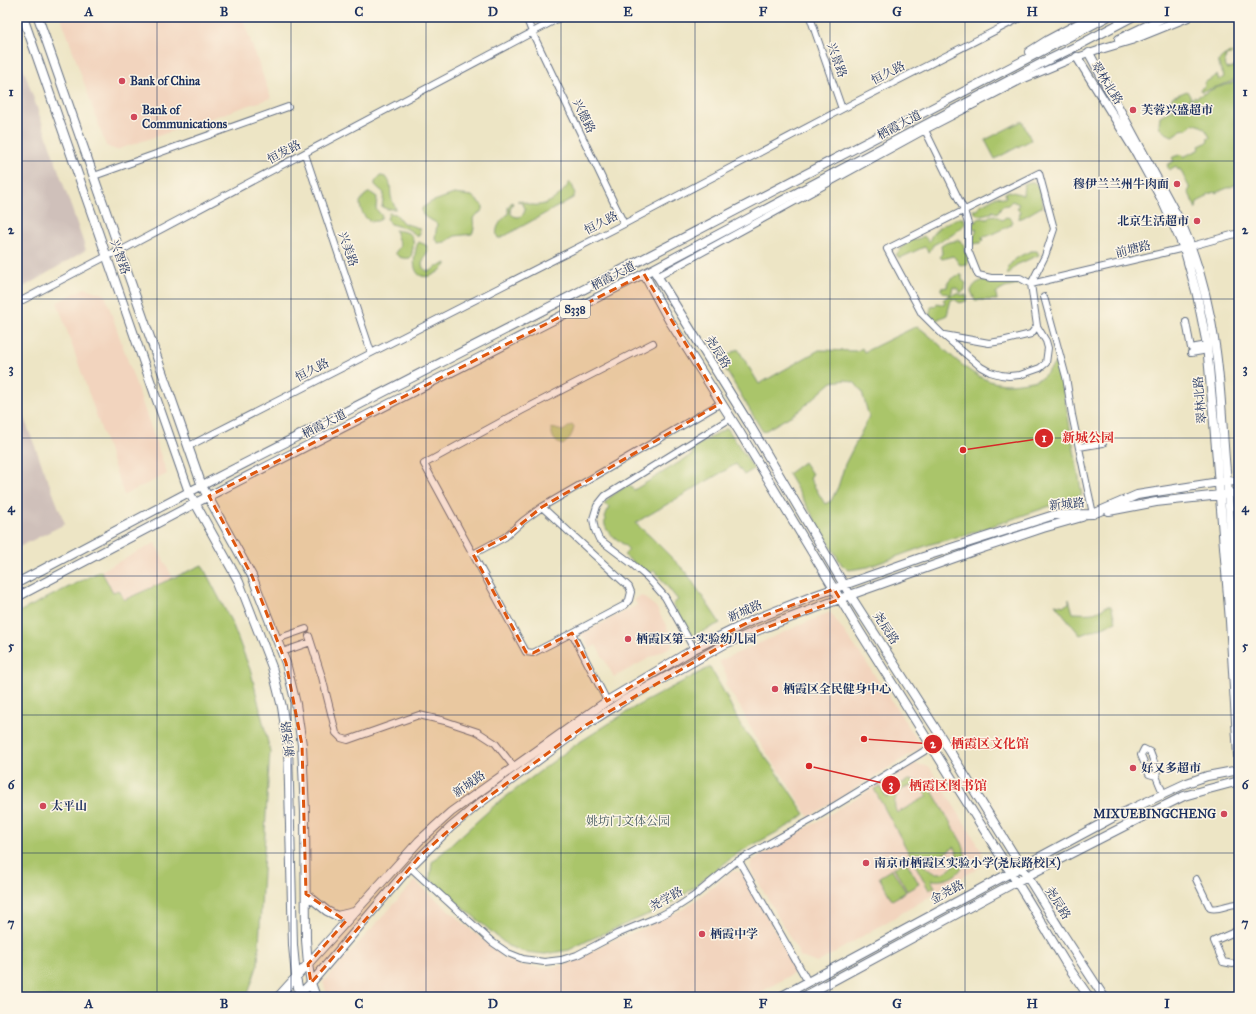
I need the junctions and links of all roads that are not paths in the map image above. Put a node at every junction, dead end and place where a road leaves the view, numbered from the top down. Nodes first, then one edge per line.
1 (23, 17) edge
2 (38, 17) edge
3 (526, 17) edge
4 (560, 17) edge
5 (810, 17) edge
6 (1022, 17) edge
7 (1091, 17) edge
8 (1107, 17) edge
9 (1132, 17) edge
10 (1165, 17) edge
11 (1188, 17) edge
12 (532, 32) junction
13 (1101, 49) junction
14 (1089, 53) junction
15 (1076, 57) junction
16 (992, 77) junction
17 (288, 107) dead end
18 (842, 109) junction
19 (925, 130) junction
20 (304, 154) junction
21 (94, 176) junction
22 (964, 210) junction
23 (624, 224) junction
24 (1239, 233) edge
25 (1188, 247) junction
26 (120, 251) junction
27 (106, 256) junction
28 (652, 269) junction
29 (644, 274) junction
30 (658, 277) junction
31 (1031, 284) junction
32 (1044, 297) dead end
33 (17, 303) edge
34 (1186, 322) dead end
35 (1036, 326) junction
36 (942, 334) junction
37 (653, 344) dead end
38 (1207, 348) junction
39 (371, 352) junction
40 (1191, 353) dead end
41 (721, 403) junction
42 (731, 418) junction
43 (1103, 443) dead end
44 (189, 446) junction
45 (1079, 447) junction
46 (1239, 481) edge
47 (1223, 482) junction
48 (202, 486) junction
49 (189, 492) junction
50 (1239, 493) edge
51 (1225, 494) junction
52 (209, 496) junction
53 (196, 503) junction
54 (542, 507) junction
55 (1093, 514) junction
56 (473, 554) junction
57 (17, 583) edge
58 (845, 585) junction
59 (834, 589) junction
60 (850, 594) junction
61 (17, 597) edge
62 (840, 599) junction
63 (306, 629) dead end
64 (572, 633) junction
65 (277, 639) junction
66 (694, 649) junction
67 (282, 652) junction
68 (1239, 659) edge
69 (608, 701) junction
70 (931, 746) junction
71 (514, 767) junction
72 (1239, 770) edge
73 (1156, 776) dead end
74 (1239, 781) edge
75 (1163, 794) junction
76 (739, 861) junction
77 (1021, 866) junction
78 (410, 868) junction
79 (1010, 872) junction
80 (1027, 876) junction
81 (1196, 879) dead end
82 (1017, 882) junction
83 (306, 894) junction
84 (1239, 904) edge
85 (354, 912) junction
86 (1239, 930) edge
87 (1239, 962) edge
88 (308, 964) junction
89 (296, 977) junction
90 (808, 982) junction
91 (311, 983) junction
92 (299, 996) edge
93 (278, 997) edge
94 (316, 997) edge
95 (780, 997) edge
96 (803, 997) edge
97 (1089, 997) edge
98 (1104, 997) edge

1 - 27 main road, 兴智路
2 - 21 main road, 兴智路
3 - 12 street, 兴德路
4 - 12 street, 恒发路
5 - 18 street, 兴景路
6 - 18 street, 恒久路
7 - 16 main road
8 - 16 main road, 栖霞大道 / S338
9 - 28 main road, 栖霞大道 / S338
10 - 13 main road
11 - 13 main road
12 - 20 street, 恒发路
12 - 23 street, 兴德路
13 - 14 street
14 - 15 street
14 - 25 main road, 翠林北路
15 - 19 street
15 - 25 main road, 翠林北路
16 - 48 main road, 栖霞大道 / S338
17 - 21 street
18 - 23 street, 恒久路
19 - 22 street
19 - 30 street
20 - 26 street, 恒发路
20 - 39 street, 兴美路
21 - 26 main road, 兴智路
22 - 31 street
22 - 31 street
22 - 36 street
23 - 39 street, 恒久路
24 - 25 street, 前塘路
25 - 31 street, 前塘路
25 - 38 main road, 翠林北路
25 - 47 main road, 翠林北路
26 - 27 street, 恒发路
26 - 44 main road, 兴智路
27 - 33 street, 恒发路
27 - 49 main road, 兴智路
28 - 29 main road, 栖霞大道 / S338
28 - 30 main road, 尧辰路
29 - 41 main road, 尧辰路
29 - 52 main road, 栖霞大道 / S338
30 - 58 main road, 尧辰路
31 - 35 street
32 - 45 street
34 - 38 street
35 - 36 street
35 - 36 street
37 - 56 street
38 - 40 street
38 - 47 main road, 翠林北路
39 - 44 street, 恒久路
41 - 42 main road, 尧辰路
41 - 54 street
42 - 59 main road, 尧辰路
42 - 66 street
43 - 45 street
44 - 48 main road, 兴智路
45 - 55 street
46 - 47 main road, 新城路
47 - 51 main road, 翠林北路
47 - 55 main road, 新城路
48 - 49 main road, 栖霞大道 / S338
48 - 52 main road, 兴智路
49 - 53 main road, 兴智路
49 - 57 main road, 栖霞大道 / S338
50 - 51 main road, 新城路
51 - 60 main road, 新城路
51 - 68 main road, 翠林北路
51 - 72 main road, 翠林北路
52 - 53 main road, 栖霞大道 / S338
52 - 65 main road, 新尧路
53 - 61 main road, 栖霞大道 / S338
53 - 89 main road, 新尧路
54 - 56 street
54 - 64 street
55 - 58 main road, 新城路
56 - 64 street
58 - 59 main road, 新城路
58 - 60 main road, 尧辰路
59 - 62 main road, 尧辰路
59 - 66 main road, 新城路
60 - 62 main road, 新城路
60 - 77 main road, 尧辰路
62 - 70 main road, 尧辰路
62 - 78 main road, 新城路
63 - 65 street
64 - 69 street
65 - 67 main road, 新尧路
66 - 69 main road, 新城路
67 - 71 street
67 - 83 main road, 新尧路
69 - 71 main road, 新城路
70 - 76 street, 尧学路
70 - 79 main road, 尧辰路
71 - 85 main road, 新城路
72 - 75 main road, 金尧路
73 - 75 street
74 - 80 main road, 金尧路
75 - 77 main road, 金尧路
76 - 78 street, 尧学路
76 - 90 street
77 - 79 main road, 金尧路
77 - 80 main road, 尧辰路
78 - 91 main road, 新城路
79 - 82 main road, 尧辰路
79 - 90 main road, 金尧路
80 - 82 main road, 金尧路
80 - 98 main road, 尧辰路
81 - 84 street
82 - 96 main road, 金尧路
82 - 97 main road, 尧辰路
83 - 85 main road
83 - 88 main road, 新尧路
85 - 88 main road, 新城路
86 - 87 street
88 - 89 main road, 新城路
88 - 91 main road, 新尧路
89 - 92 main road, 新尧路
89 - 93 main road, 新城路
90 - 95 main road, 金尧路
91 - 92 main road, 新城路
91 - 94 main road, 新尧路

